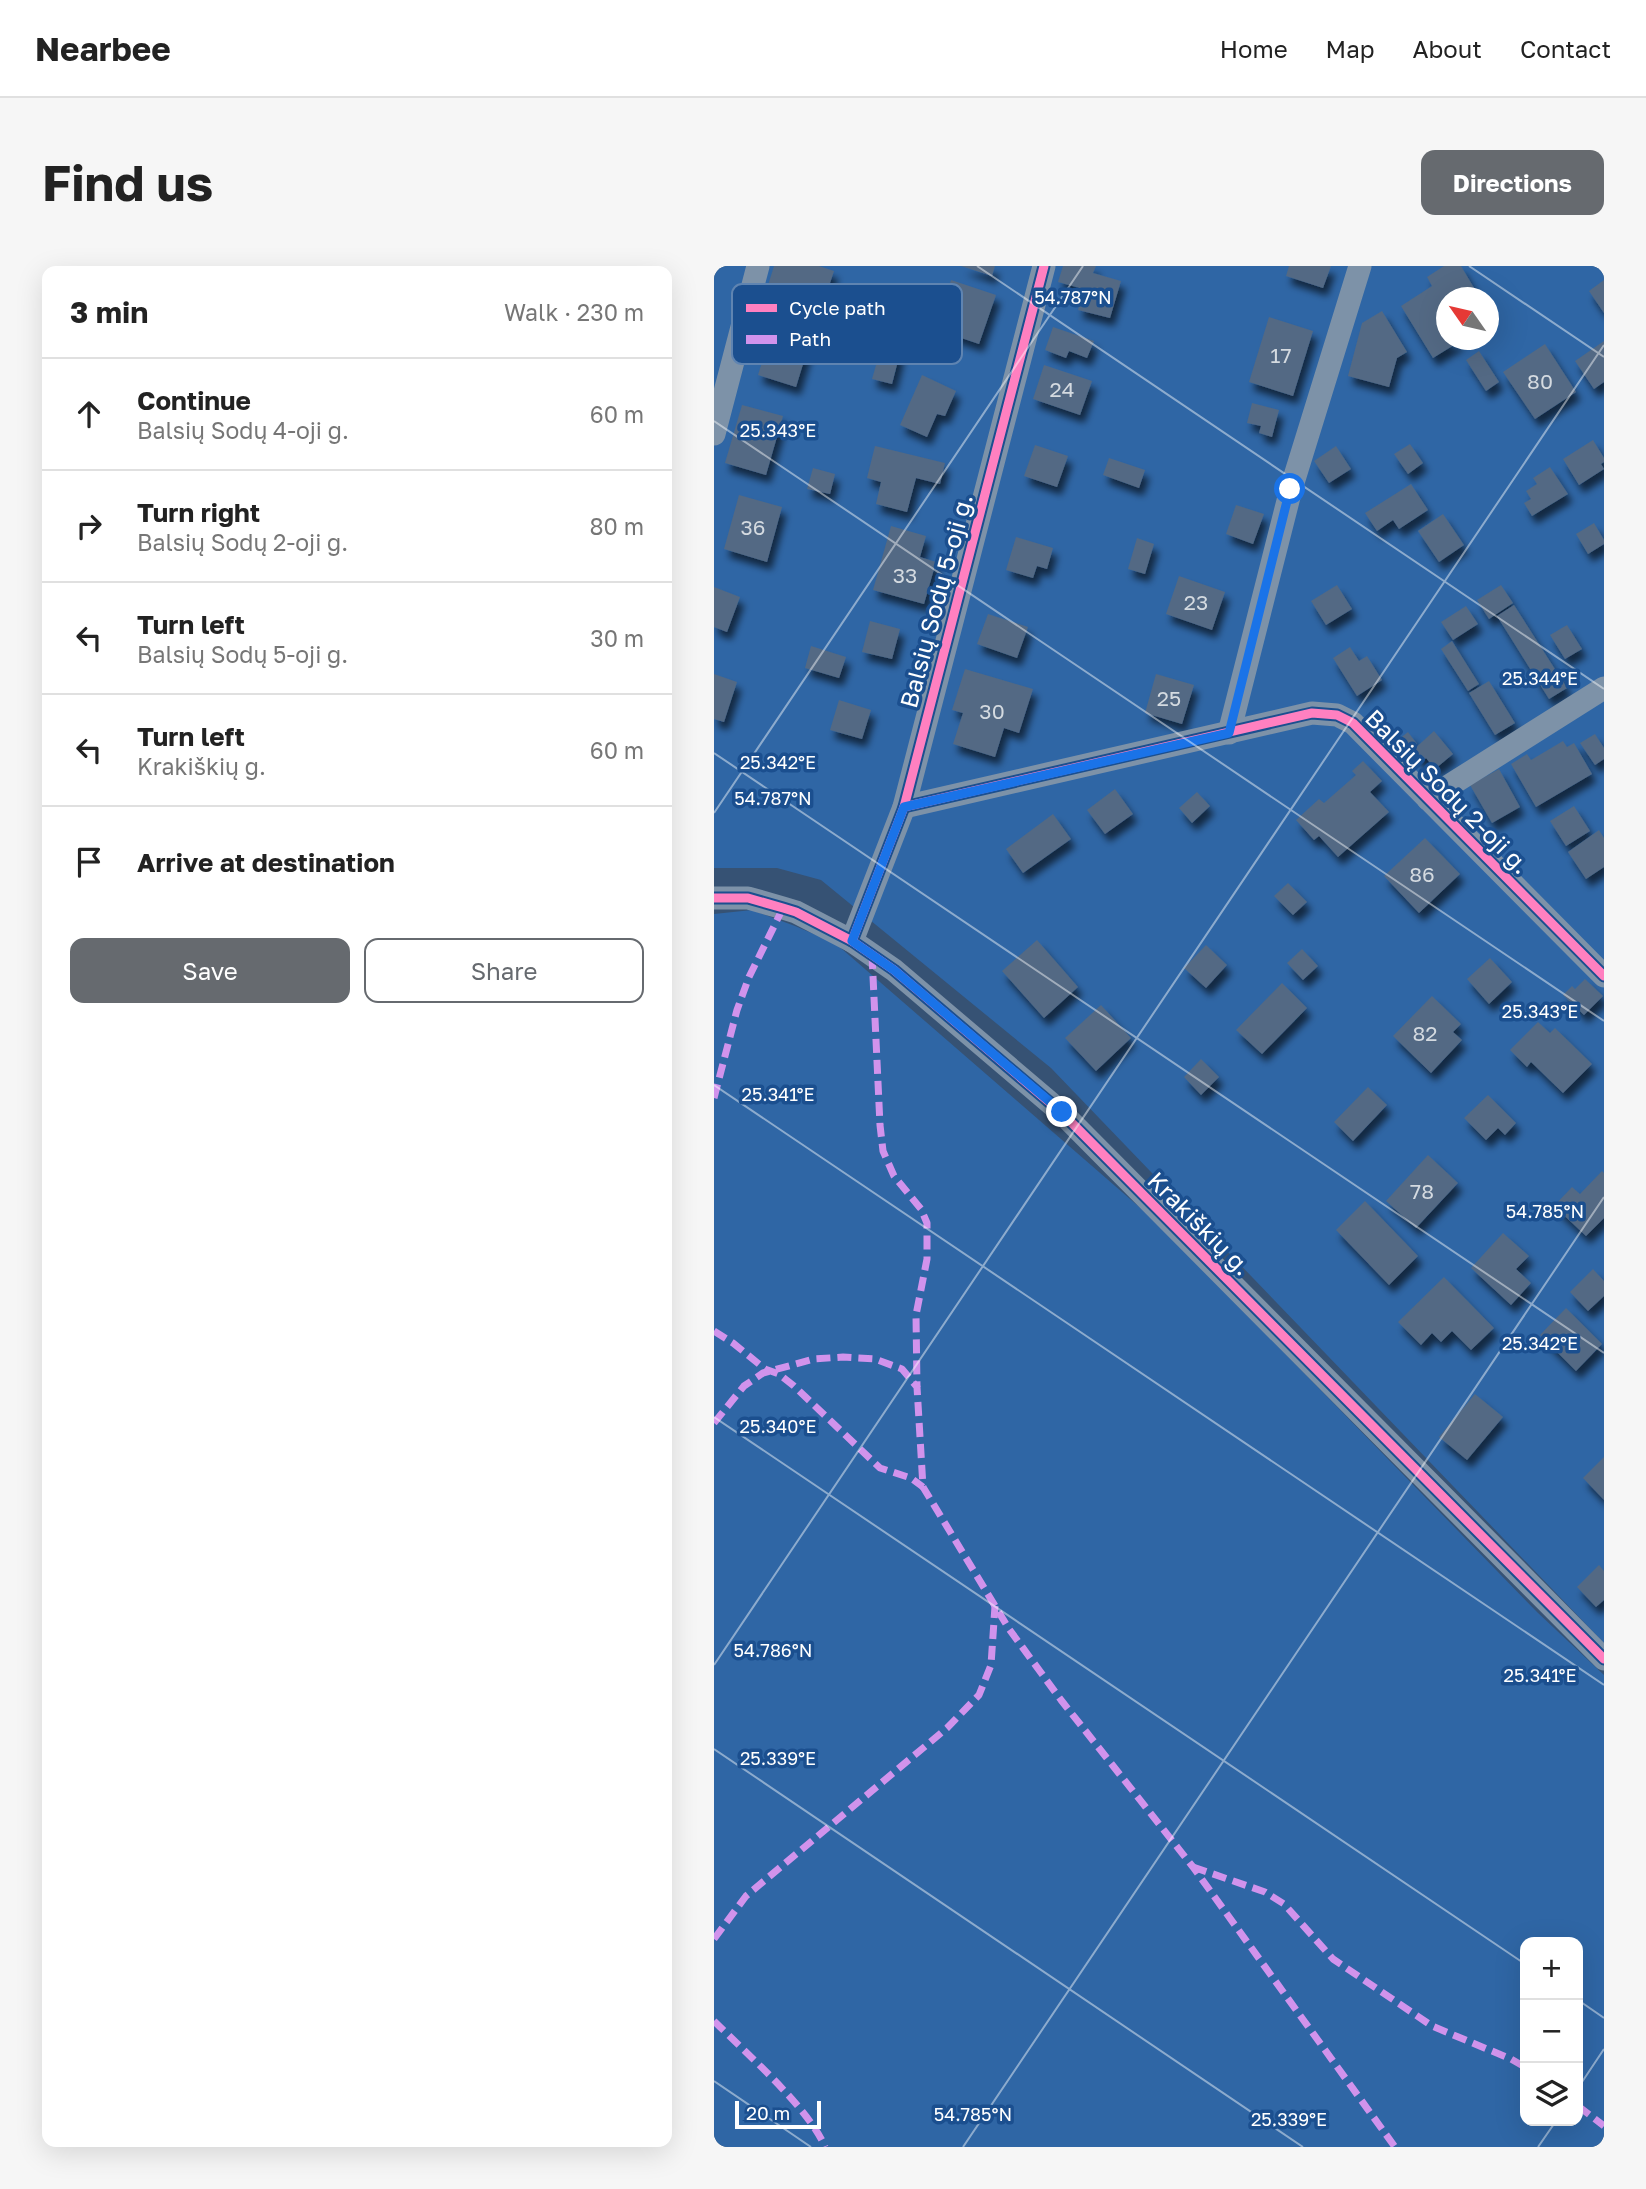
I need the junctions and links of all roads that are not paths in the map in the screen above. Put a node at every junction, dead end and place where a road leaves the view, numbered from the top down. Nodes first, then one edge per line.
1 (758, 266) edge
2 (1044, 266) edge
3 (1360, 266) edge
4 (753, 284) edge
5 (732, 364) edge
6 (714, 434) edge
7 (1604, 688) edge
8 (1229, 733) junction
9 (1428, 799) junction
10 (904, 807) junction
11 (714, 898) edge
12 (852, 941) junction
13 (1604, 976) edge
14 (1604, 1659) edge

1 - 4 street
2 - 10 street, Balsių Sodų 5-oji g.
3 - 8 street
5 - 6 street
7 - 9 street
8 - 9 street, Balsių Sodų 2-oji g.
8 - 10 street, Balsių Sodų 2-oji g.
9 - 13 street, Balsių Sodų 2-oji g.
10 - 12 street, Balsių Sodų 5-oji g.
11 - 12 street, Krakiškių g.
12 - 14 street, Krakiškių g.

